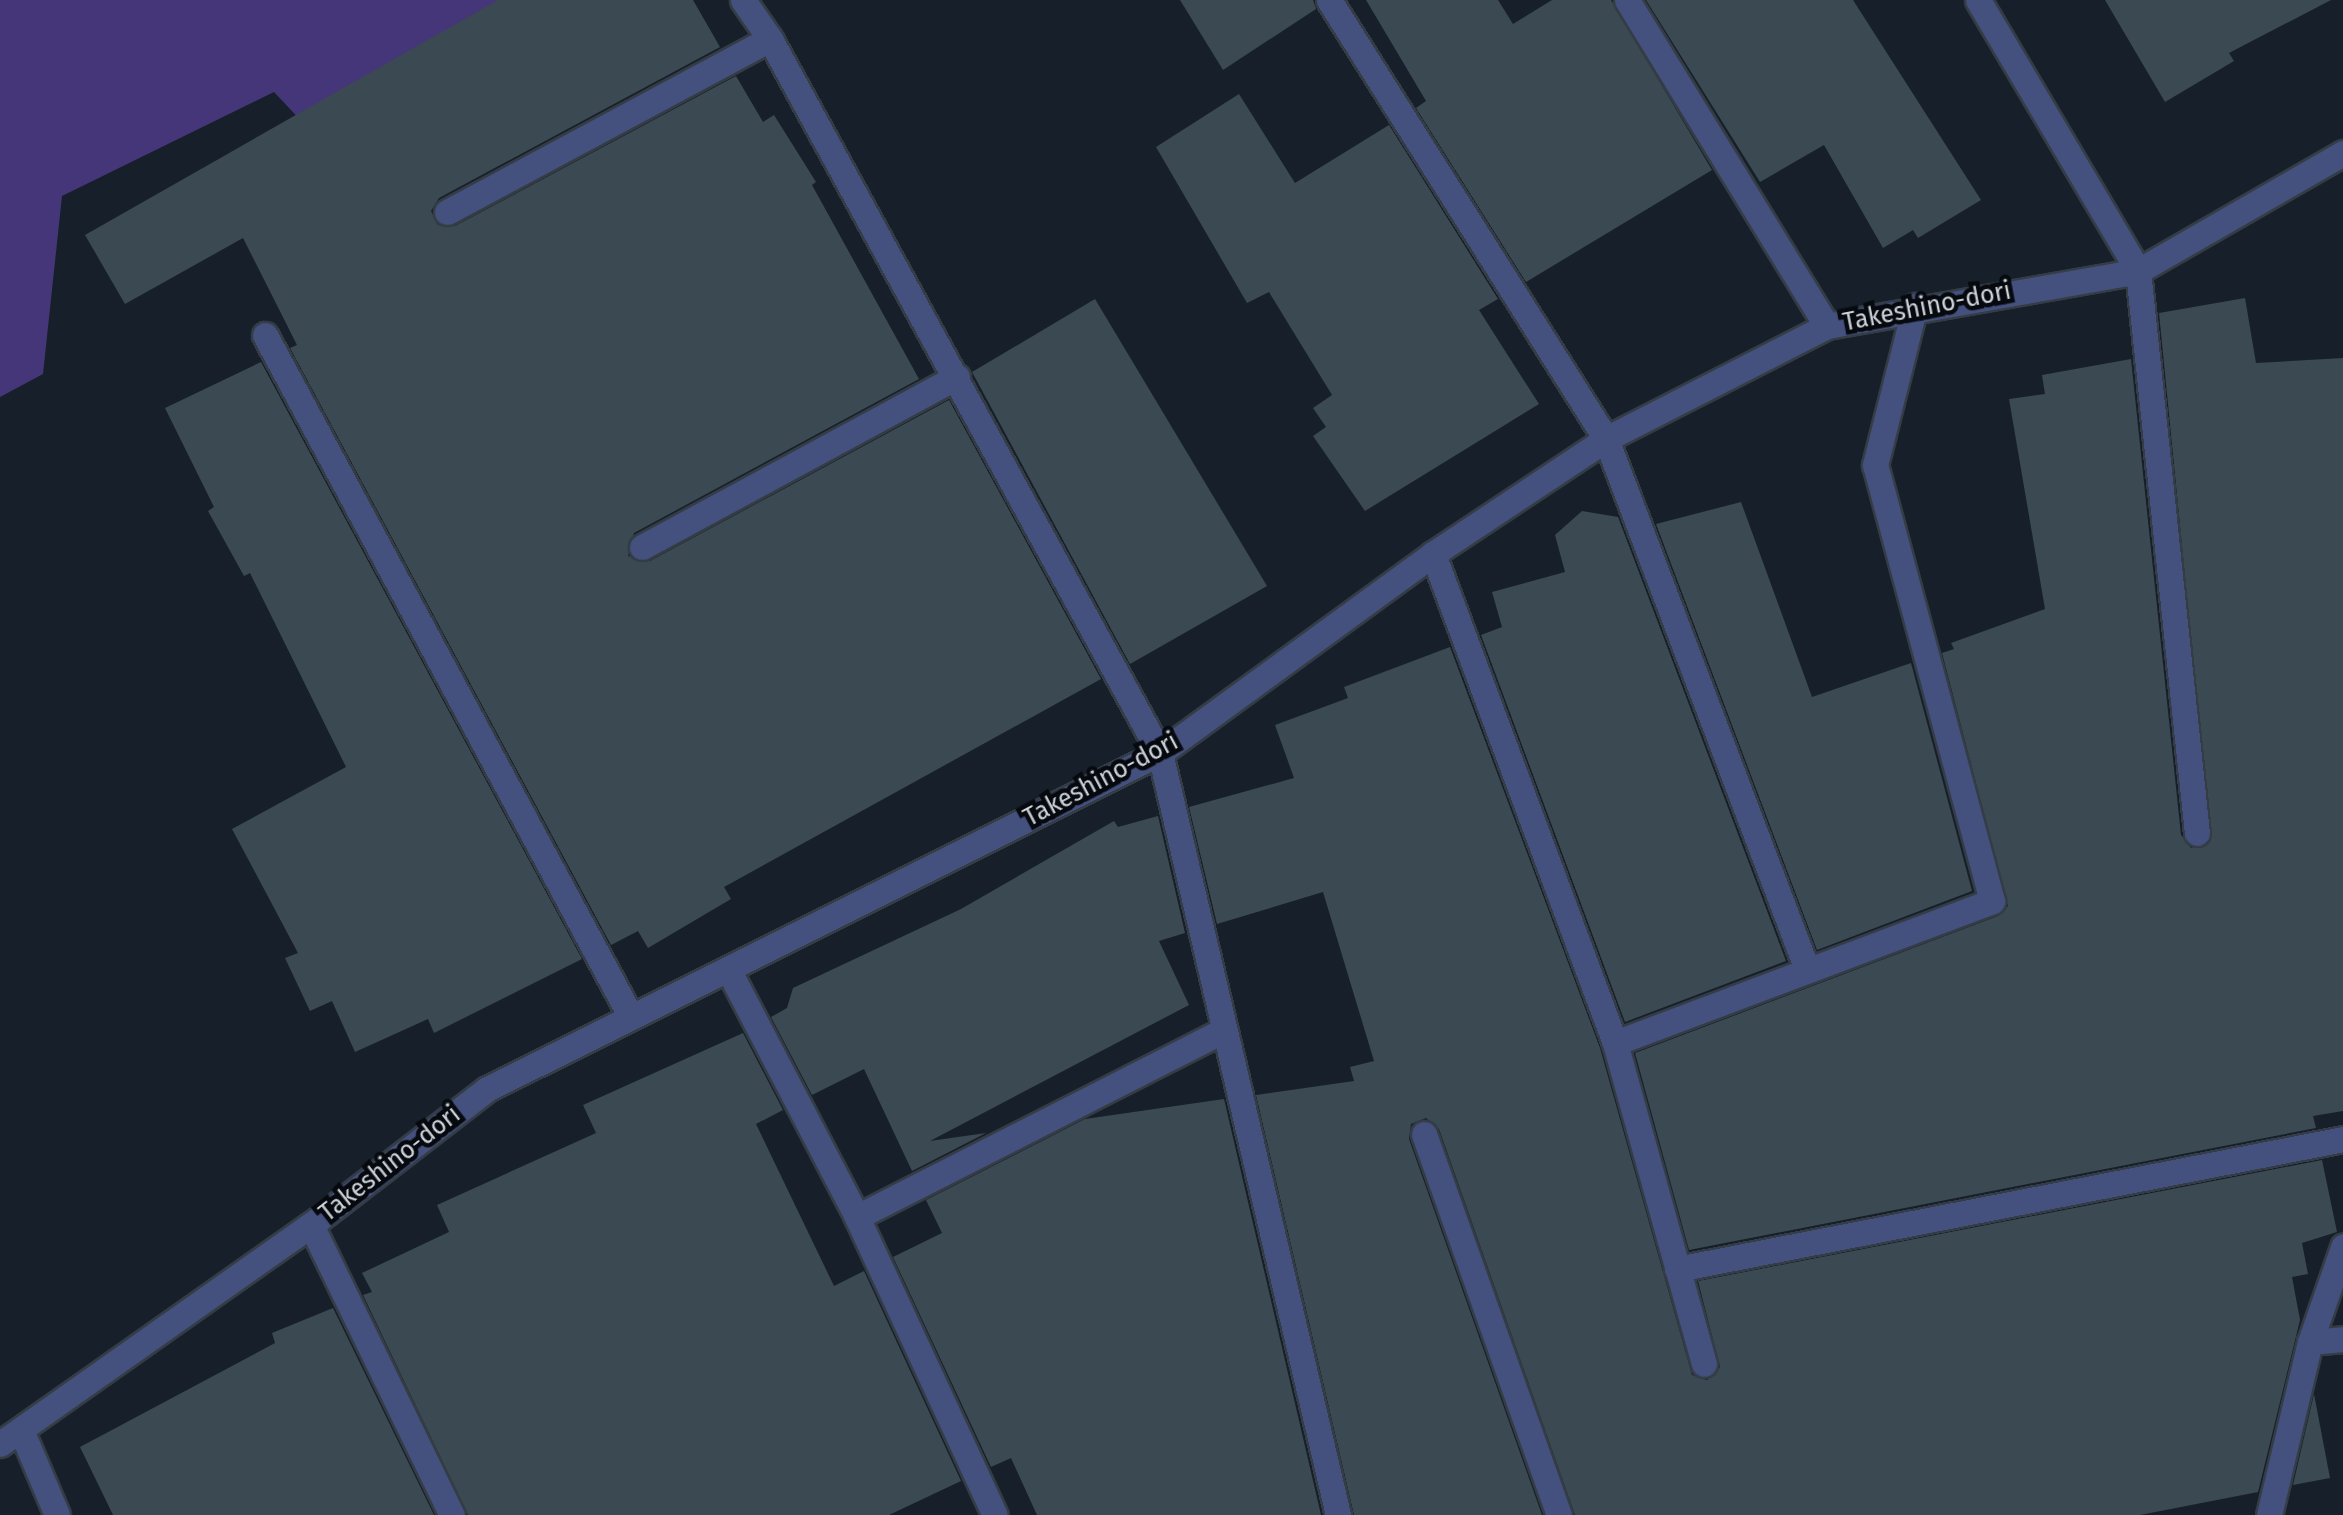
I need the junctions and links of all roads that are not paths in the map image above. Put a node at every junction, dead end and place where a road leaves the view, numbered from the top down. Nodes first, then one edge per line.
1 (743, 0) edge
2 (1330, 0) edge
3 (1627, 0) edge
4 (1978, 0) edge
5 (770, 39) junction
6 (2343, 153) edge
7 (447, 212) dead end
8 (2138, 271) junction
9 (1915, 306) junction
10 (1827, 326) junction
11 (265, 335) dead end
12 (957, 378) junction
13 (1606, 439) junction
14 (642, 547) dead end
15 (1433, 554) junction
16 (1160, 753) junction
17 (2197, 833) dead end
18 (1806, 968) junction
19 (728, 969) junction
20 (631, 1018) junction
21 (1224, 1030) junction
22 (1615, 1043) junction
23 (1424, 1134) dead end
24 (2343, 1139) edge
25 (857, 1218) junction
26 (311, 1225) junction
27 (2343, 1246) edge
28 (1678, 1269) junction
29 (2343, 1340) edge
30 (2310, 1342) junction
31 (1704, 1364) dead end
32 (10, 1438) edge
33 (57, 1515) edge
34 (452, 1515) edge
35 (995, 1515) edge
36 (1338, 1515) edge
37 (1559, 1515) edge
38 (2269, 1515) edge

1 - 5 street
2 - 13 street
3 - 10 street
4 - 8 street
5 - 7 street
5 - 12 street
6 - 8 street, Takeshino-dori
8 - 9 street, Takeshino-dori
8 - 17 street
9 - 10 street, Takeshino-dori
9 - 18 street
10 - 13 street, Takeshino-dori
11 - 20 street
12 - 14 street
12 - 16 street
13 - 15 street, Takeshino-dori
13 - 18 street
15 - 16 street, Takeshino-dori
15 - 22 street
16 - 19 street, Takeshino-dori
16 - 21 street
18 - 22 street
19 - 20 street, Takeshino-dori
19 - 25 street
20 - 26 street, Takeshino-dori
21 - 25 street
21 - 36 street
22 - 28 street
23 - 37 street
24 - 28 street
25 - 35 street
26 - 32 street, Takeshino-dori
26 - 34 street
27 - 30 street
28 - 31 street
29 - 30 street
30 - 38 street
32 - 33 street

